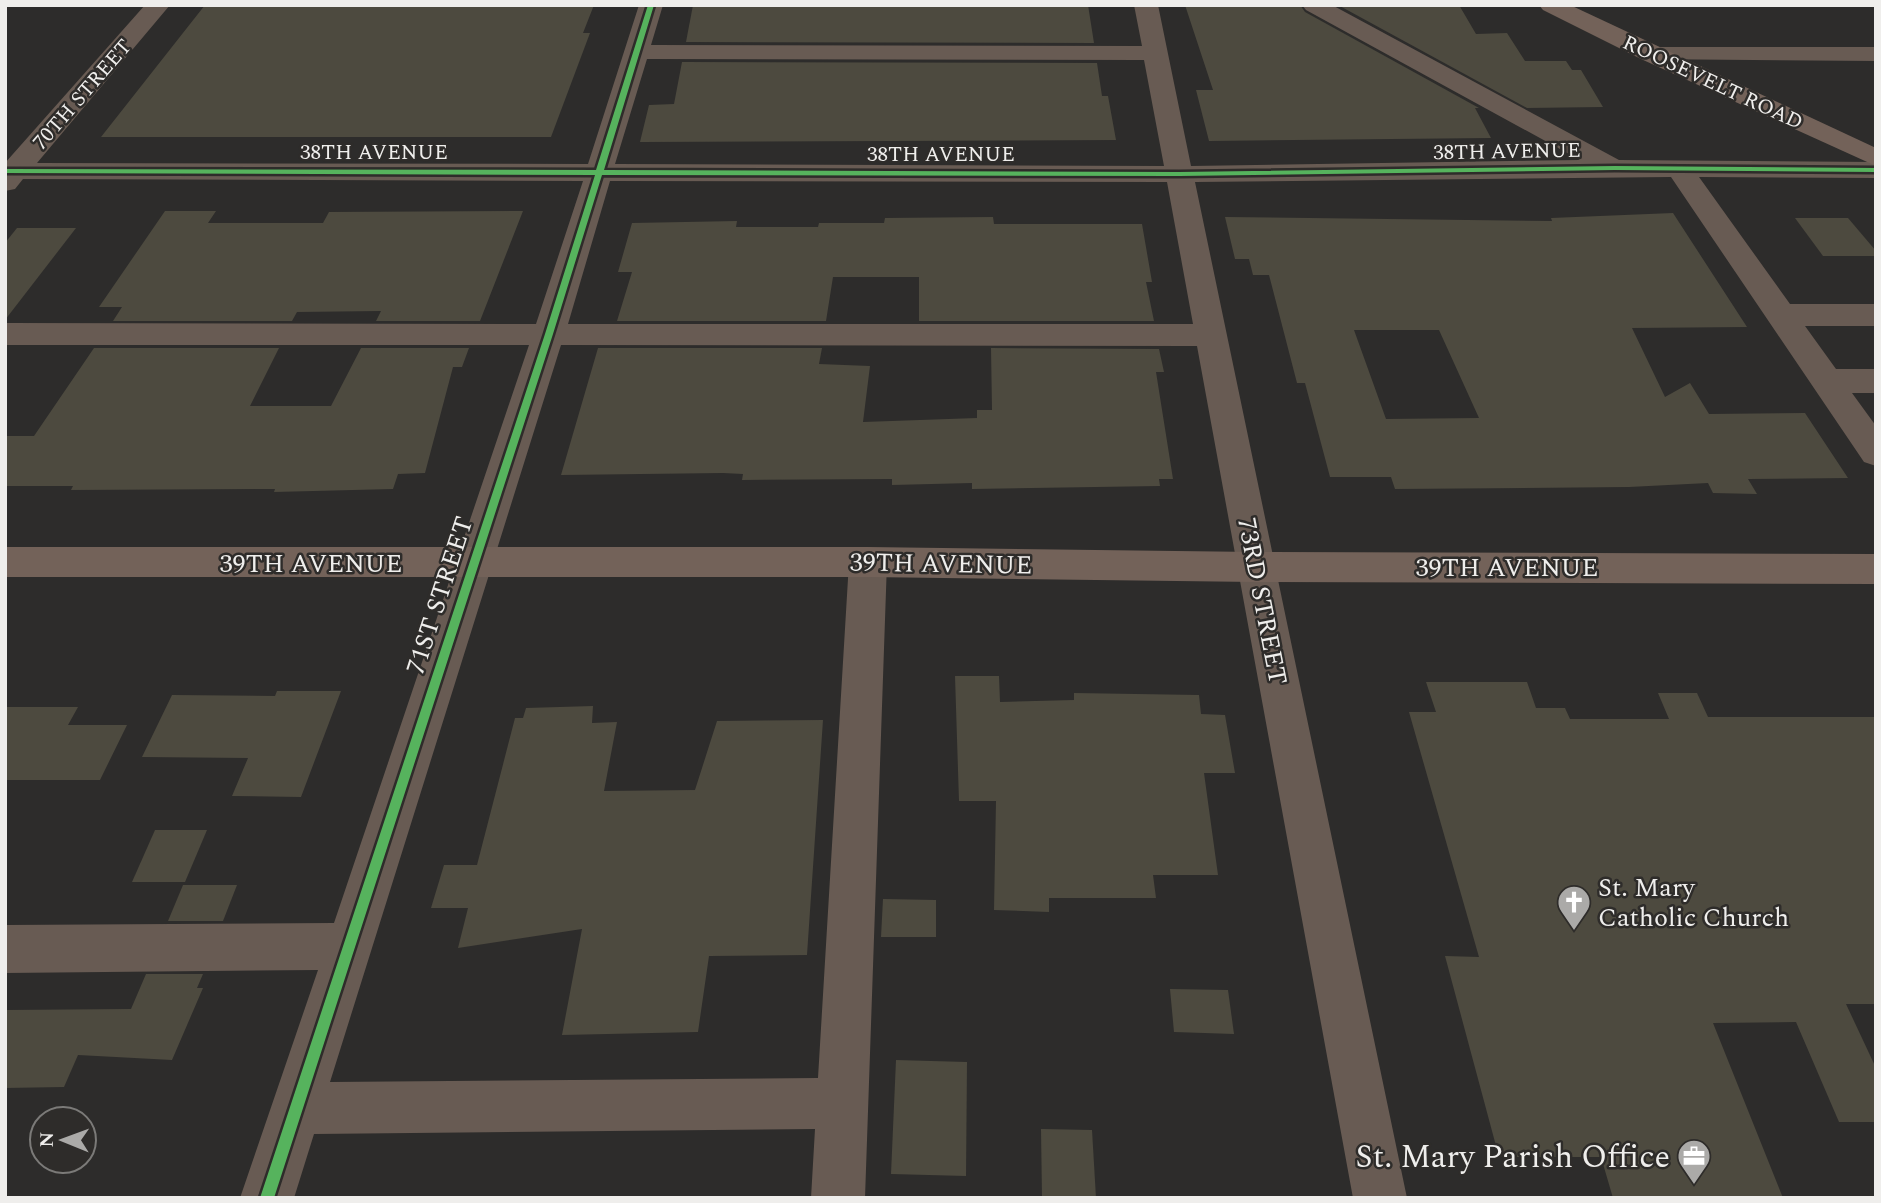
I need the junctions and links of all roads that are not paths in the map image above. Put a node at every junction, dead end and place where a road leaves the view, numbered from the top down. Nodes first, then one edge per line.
1 (158, 5) edge
2 (651, 5) edge
3 (1146, 5) edge
4 (1314, 5) edge
5 (1551, 5) edge
6 (636, 52) junction
7 (1155, 53) junction
8 (1650, 54) junction
9 (1876, 54) edge
10 (1876, 158) edge
11 (1615, 169) junction
12 (1680, 169) junction
13 (1876, 170) edge
14 (597, 172) junction
15 (1179, 174) junction
16 (9, 175) edge
17 (1782, 315) junction
18 (1876, 315) edge
19 (5, 334) edge
20 (549, 334) junction
21 (1211, 335) junction
22 (1826, 381) junction
23 (1876, 381) edge
24 (1876, 453) edge
25 (5, 562) edge
26 (868, 562) junction
27 (472, 563) junction
28 (1256, 567) junction
29 (1876, 569) edge
30 (349, 946) junction
31 (5, 949) edge
32 (842, 1103) junction
33 (296, 1108) junction
34 (267, 1198) edge
35 (838, 1198) edge
36 (1380, 1198) edge

1 - 16 street, 70TH STREET
2 - 6 street, 71ST STREET
3 - 7 street, 73RD STREET
4 - 11 street
5 - 8 main road, ROOSEVELT ROAD
6 - 7 street
6 - 14 street, 71ST STREET
7 - 15 street, 73RD STREET
8 - 9 street
8 - 10 main road, ROOSEVELT ROAD
11 - 12 street, 38TH AVENUE
11 - 15 street, 38TH AVENUE
12 - 13 street, 38TH AVENUE
12 - 17 street
14 - 15 street, 38TH AVENUE
14 - 16 street, 38TH AVENUE
14 - 20 street, 71ST STREET
15 - 21 street, 73RD STREET
17 - 18 street
17 - 22 street
19 - 20 street
20 - 21 street
20 - 27 street, 71ST STREET
21 - 28 street, 73RD STREET
22 - 23 street
22 - 24 street
25 - 27 main road, 39TH AVENUE
26 - 27 main road, 39TH AVENUE
26 - 28 main road, 39TH AVENUE
26 - 32 street
27 - 30 street, 71ST STREET
28 - 29 main road, 39TH AVENUE
28 - 36 street, 73RD STREET
30 - 31 street
30 - 33 street, 71ST STREET
32 - 33 street
32 - 35 street
33 - 34 street, 71ST STREET

